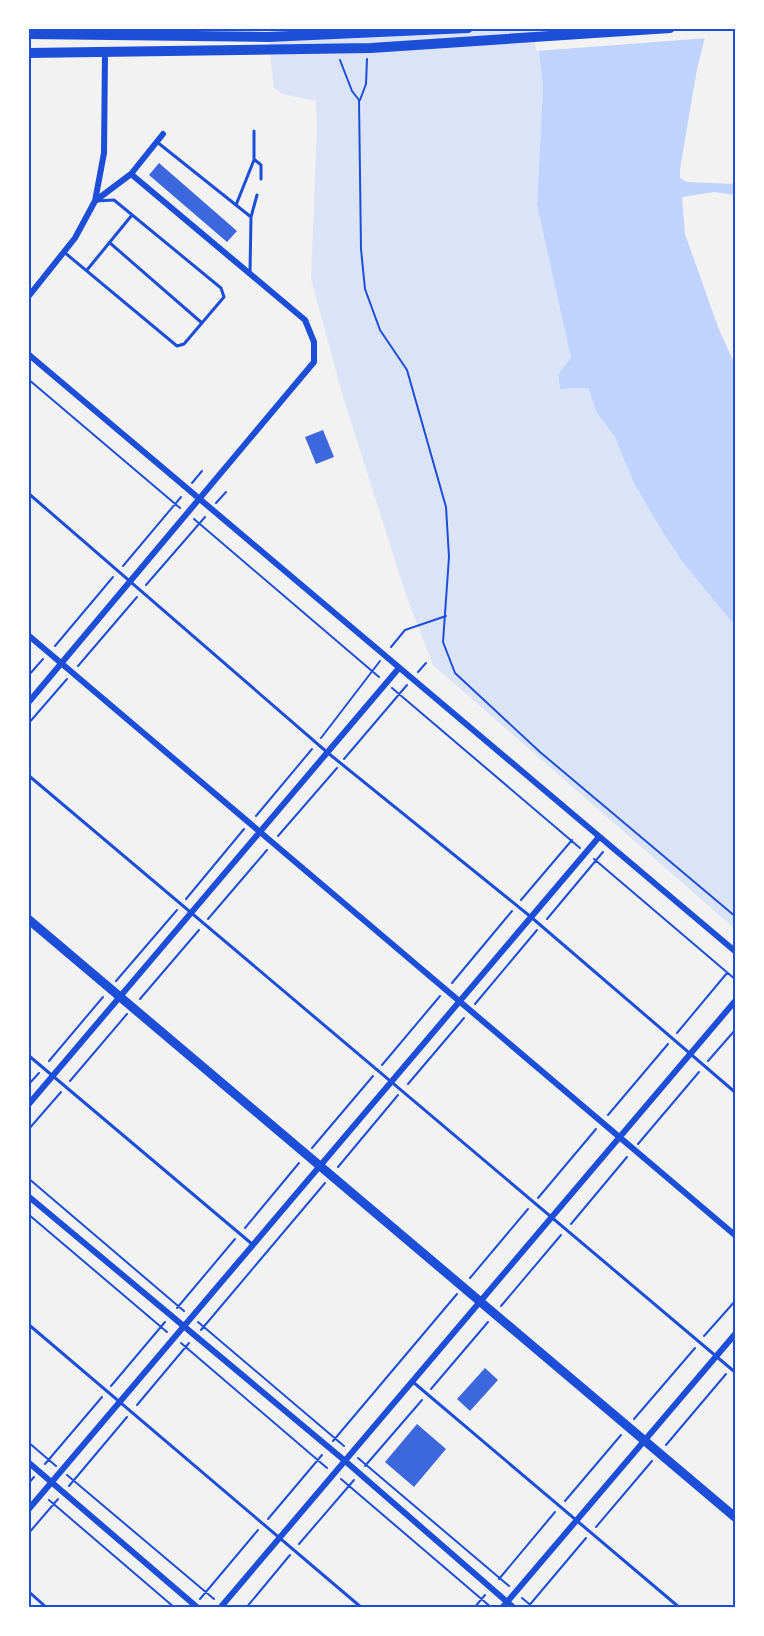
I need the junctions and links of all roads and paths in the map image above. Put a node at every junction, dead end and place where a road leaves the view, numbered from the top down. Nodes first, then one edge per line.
1 (468, 28) edge
2 (670, 28) edge
3 (447, 30) edge
4 (105, 31) edge
5 (28, 34) edge
6 (369, 52) junction
7 (28, 53) edge
8 (105, 54) junction
9 (340, 60) dead end
10 (359, 100) junction
11 (254, 131) dead end
12 (163, 134) dead end
13 (156, 141) junction
14 (254, 160) junction
15 (131, 174) junction
16 (261, 179) dead end
17 (257, 195) dead end
18 (95, 201) junction
19 (236, 205) junction
20 (132, 215) junction
21 (251, 218) junction
22 (110, 243) junction
23 (64, 252) junction
24 (87, 270) junction
25 (250, 274) junction
26 (28, 297) edge
27 (202, 323) junction
28 (28, 354) edge
29 (226, 492) dead end
30 (28, 493) edge
31 (201, 499) junction
32 (212, 508) junction
33 (132, 581) junction
34 (142, 590) junction
35 (446, 616) junction
36 (28, 635) edge
37 (384, 655) junction
38 (62, 663) junction
39 (426, 663) dead end
40 (399, 668) junction
41 (73, 672) junction
42 (412, 679) junction
43 (28, 703) edge
44 (28, 724) edge
45 (317, 743) junction
46 (328, 753) junction
47 (341, 763) junction
48 (28, 775) edge
49 (250, 823) junction
50 (261, 832) junction
51 (599, 837) junction
52 (273, 843) junction
53 (609, 846) junction
54 (181, 905) junction
55 (192, 915) junction
56 (531, 917) junction
57 (735, 917) edge
58 (28, 919) edge
59 (204, 924) junction
60 (541, 926) junction
61 (735, 952) edge
62 (110, 988) junction
63 (121, 998) junction
64 (735, 1000) edge
65 (460, 1001) junction
66 (133, 1007) junction
67 (470, 1010) junction
68 (690, 1053) junction
69 (28, 1055) edge
70 (43, 1068) junction
71 (53, 1076) junction
72 (391, 1082) junction
73 (28, 1085) edge
74 (66, 1086) junction
75 (402, 1091) junction
76 (735, 1093) edge
77 (28, 1105) edge
78 (28, 1130) edge
79 (620, 1136) junction
80 (321, 1165) junction
81 (331, 1175) junction
82 (28, 1179) edge
83 (28, 1196) edge
84 (28, 1214) edge
85 (552, 1216) junction
86 (735, 1236) edge
87 (253, 1244) junction
88 (735, 1300) edge
89 (480, 1302) junction
90 (191, 1317) junction
91 (28, 1324) edge
92 (184, 1326) junction
93 (203, 1327) junction
94 (735, 1334) edge
95 (196, 1336) junction
96 (174, 1337) junction
97 (700, 1342) junction
98 (186, 1347) junction
99 (716, 1356) junction
100 (730, 1368) junction
101 (735, 1373) edge
102 (412, 1381) junction
103 (120, 1402) junction
104 (132, 1412) junction
105 (628, 1427) junction
106 (644, 1440) junction
107 (28, 1442) edge
108 (351, 1452) junction
109 (659, 1453) junction
110 (344, 1460) junction
111 (28, 1462) edge
112 (62, 1471) junction
113 (333, 1473) junction
114 (74, 1480) junction
115 (28, 1482) edge
116 (53, 1482) junction
117 (64, 1492) junction
118 (42, 1494) junction
119 (54, 1504) junction
120 (561, 1505) junction
121 (28, 1510) edge
122 (735, 1518) edge
123 (577, 1519) junction
124 (592, 1532) junction
125 (28, 1534) edge
126 (278, 1538) junction
127 (499, 1578) junction
128 (491, 1588) junction
129 (28, 1592) edge
130 (515, 1592) junction
131 (482, 1599) junction
132 (507, 1601) junction
133 (530, 1604) junction
134 (221, 1607) edge
135 (47, 1608) edge
136 (175, 1608) edge
137 (198, 1608) edge
138 (362, 1608) edge
139 (474, 1608) edge
140 (492, 1608) edge
141 (502, 1608) edge
142 (514, 1608) edge
143 (527, 1608) edge
144 (534, 1608) edge
145 (680, 1608) edge

1 - 3 highway
2 - 6 highway
3 - 4 highway
4 - 5 highway
4 - 8 highway
6 - 8 highway
6 - 10 path
7 - 8 highway
8 - 18 street
9 - 10 path
10 - 35 path
11 - 14 lane
12 - 13 street
13 - 15 street
13 - 19 lane
14 - 16 lane
14 - 19 lane
15 - 18 street
15 - 25 street
17 - 21 lane
18 - 20 lane
18 - 23 street
19 - 21 lane
20 - 22 lane
20 - 27 lane
21 - 25 lane
22 - 24 lane
22 - 27 lane
23 - 24 lane
23 - 26 street
24 - 27 lane
25 - 31 street
28 - 31 street
29 - 32 path
30 - 33 lane
31 - 32 street
31 - 33 street
32 - 34 path
32 - 37 street
33 - 34 lane
33 - 38 street
34 - 41 path
34 - 45 lane
35 - 37 path
35 - 57 path
36 - 38 street
37 - 40 street
37 - 45 path
38 - 41 street
38 - 43 street
39 - 42 path
40 - 42 street
40 - 46 street
41 - 44 path
41 - 49 street
42 - 47 path
42 - 51 street
45 - 46 lane
45 - 49 path
46 - 47 lane
46 - 50 street
47 - 52 path
47 - 56 lane
48 - 54 lane
49 - 50 street
49 - 54 path
50 - 52 street
50 - 55 street
51 - 53 street
51 - 56 street
52 - 59 path
52 - 65 street
53 - 60 path
53 - 61 street
54 - 55 lane
54 - 62 path
55 - 59 lane
55 - 63 street
56 - 60 lane
56 - 65 street
58 - 62 main road
59 - 66 path
59 - 72 lane
60 - 67 path
60 - 68 lane
62 - 63 main road
62 - 70 path
63 - 66 main road
63 - 71 street
64 - 68 street
65 - 67 street
65 - 72 street
66 - 74 path
66 - 80 main road
67 - 75 path
67 - 79 street
68 - 76 lane
68 - 79 street
69 - 70 lane
70 - 71 lane
70 - 73 path
71 - 74 lane
71 - 77 street
72 - 75 lane
72 - 80 street
74 - 78 path
74 - 87 lane
75 - 81 path
75 - 85 lane
79 - 85 street
79 - 86 street
80 - 81 main road
80 - 87 street
81 - 89 main road
81 - 93 path
82 - 90 path
83 - 92 street
84 - 96 path
85 - 89 street
85 - 97 lane
87 - 90 street
88 - 97 path
89 - 102 street
89 - 105 main road
90 - 92 street
90 - 93 path
91 - 103 lane
92 - 95 street
92 - 96 street
93 - 95 path
93 - 108 path
94 - 99 street
95 - 98 path
95 - 110 street
96 - 98 path
96 - 103 street
97 - 99 lane
97 - 105 path
98 - 104 path
98 - 113 path
99 - 100 lane
99 - 106 street
100 - 101 lane
100 - 109 path
102 - 108 street
102 - 120 lane
103 - 104 lane
103 - 112 street
104 - 114 path
104 - 126 lane
105 - 106 main road
105 - 120 path
106 - 109 main road
106 - 123 street
107 - 112 path
108 - 110 street
108 - 127 path
109 - 122 main road
109 - 124 path
110 - 113 street
110 - 128 street
111 - 116 street
112 - 114 path
112 - 116 street
113 - 126 street
113 - 131 path
114 - 117 path
114 - 134 path
115 - 118 path
116 - 117 street
116 - 118 street
117 - 119 path
117 - 137 street
118 - 119 path
118 - 121 street
119 - 125 path
119 - 136 path
120 - 123 lane
120 - 127 path
123 - 124 lane
123 - 130 street
124 - 133 path
124 - 145 lane
126 - 134 street
126 - 138 lane
127 - 128 path
127 - 130 path
128 - 131 path
128 - 132 street
129 - 135 lane
130 - 132 street
130 - 133 path
131 - 139 path
131 - 140 path
132 - 141 street
132 - 142 street
133 - 143 path
133 - 144 path

